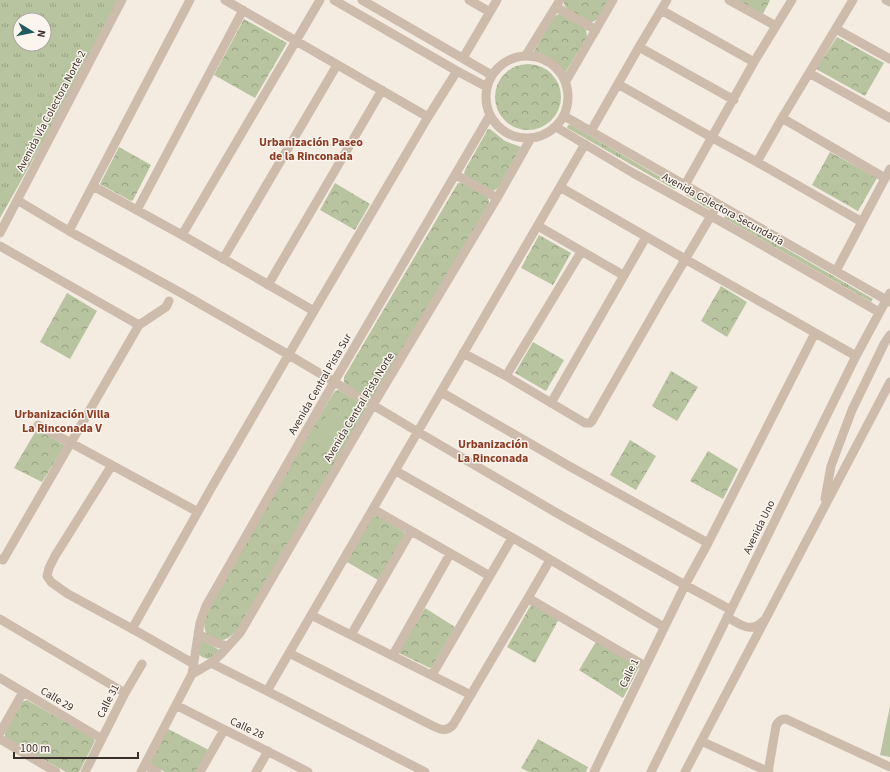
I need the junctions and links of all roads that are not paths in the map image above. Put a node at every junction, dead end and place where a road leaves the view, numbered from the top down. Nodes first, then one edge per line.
1 (122, 0) edge
2 (190, 0) edge
3 (225, 0) edge
4 (320, 0) edge
5 (334, 0) edge
6 (362, 0) edge
7 (469, 0) edge
8 (497, 0) edge
9 (614, 0) edge
10 (667, 0) edge
11 (729, 0) edge
12 (792, 0) edge
13 (853, 0) edge
14 (886, 0) edge
15 (890, 2) edge
16 (558, 3) edge
17 (376, 4) edge
18 (243, 10) junction
19 (661, 10) junction
20 (490, 12) junction
21 (776, 26) junction
22 (836, 29) junction
23 (596, 30) junction
24 (296, 41) junction
25 (639, 47) junction
26 (526, 55) junction
27 (463, 58) junction
28 (890, 59) edge
29 (754, 62) junction
30 (337, 65) junction
31 (457, 71) junction
32 (809, 73) junction
33 (493, 74) junction
34 (566, 81) junction
35 (618, 84) junction
36 (487, 87) junction
37 (382, 90) junction
38 (734, 100) junction
39 (490, 115) junction
40 (564, 116) junction
41 (428, 117) junction
42 (782, 118) junction
43 (890, 118) edge
44 (556, 127) junction
45 (591, 131) junction
46 (531, 138) junction
47 (711, 138) junction
48 (585, 144) junction
49 (757, 162) junction
50 (890, 169) edge
51 (456, 175) junction
52 (885, 178) junction
53 (685, 185) junction
54 (92, 186) junction
55 (560, 187) junction
56 (497, 198) junction
57 (17, 200) junction
58 (718, 204) junction
59 (137, 210) junction
60 (711, 216) junction
61 (862, 222) junction
62 (538, 226) junction
63 (69, 230) junction
64 (0, 233) edge
65 (182, 235) junction
66 (646, 237) junction
67 (0, 246) edge
68 (581, 252) junction
69 (223, 259) junction
70 (685, 259) junction
71 (836, 272) junction
72 (624, 276) junction
73 (268, 285) junction
74 (889, 299) edge
75 (169, 301) dead end
76 (314, 311) junction
77 (879, 312) junction
78 (139, 325) junction
79 (815, 333) junction
80 (890, 335) edge
81 (463, 353) junction
82 (289, 354) junction
83 (856, 356) junction
84 (506, 376) junction
85 (334, 382) junction
86 (890, 382) edge
87 (441, 392) junction
88 (550, 403) junction
89 (374, 405) junction
90 (38, 425) dead end
91 (418, 432) junction
92 (71, 443) junction
93 (112, 465) junction
94 (396, 471) junction
95 (823, 508) junction
96 (373, 509) junction
97 (198, 512) junction
98 (411, 531) junction
99 (512, 538) junction
100 (708, 543) junction
101 (450, 554) junction
102 (0, 558) edge
103 (550, 560) junction
104 (490, 576) junction
105 (685, 585) junction
106 (528, 598) junction
107 (729, 614) junction
108 (311, 615) junction
109 (0, 619) edge
110 (765, 619) junction
111 (664, 627) junction
112 (747, 628) junction
113 (132, 629) junction
114 (198, 633) junction
115 (351, 635) junction
116 (228, 646) junction
117 (750, 649) junction
118 (289, 653) junction
119 (393, 656) junction
120 (211, 663) junction
121 (142, 664) dead end
122 (194, 664) junction
123 (645, 666) junction
124 (192, 674) junction
125 (432, 675) junction
126 (0, 678) edge
127 (267, 691) junction
128 (23, 692) junction
129 (125, 693) junction
130 (471, 695) junction
131 (176, 705) junction
132 (224, 730) junction
133 (0, 733) edge
134 (0, 739) edge
135 (102, 739) junction
136 (701, 741) junction
137 (268, 751) junction
138 (890, 767) edge
139 (143, 768) edge
140 (757, 769) edge
141 (56, 772) edge
142 (84, 772) edge
143 (157, 772) edge
144 (200, 772) edge
145 (256, 772) edge
146 (308, 772) edge
147 (425, 772) edge
148 (594, 772) edge
149 (651, 772) edge
150 (685, 772) edge
151 (768, 772) edge

1 - 57 street, Avenida Vía Colectora Norte 2
2 - 54 street
3 - 18 street
4 - 24 street
5 - 31 street
6 - 17 street
7 - 20 street
8 - 20 street
9 - 23 street
10 - 19 street
11 - 21 street
12 - 21 street
13 - 22 street
14 - 15 street
16 - 23 street
16 - 26 street
17 - 27 street
18 - 24 street
18 - 59 street
19 - 25 street
19 - 29 street
20 - 27 street
21 - 29 street
22 - 28 street
22 - 32 street
23 - 34 street
24 - 30 street
24 - 65 street
25 - 35 street
25 - 38 street
26 - 33 street
26 - 34 street
27 - 33 street
29 - 38 street
30 - 37 street
30 - 69 street
31 - 36 street
31 - 41 street
32 - 42 street
32 - 43 street
33 - 36 street
34 - 40 street
35 - 45 street
35 - 47 street
36 - 39 street
37 - 41 street
37 - 73 street
38 - 47 street
39 - 46 street
39 - 51 street, Avenida Central Pista Sur
40 - 44 street
40 - 45 street, Avenida Colectora Secundaria
41 - 76 street
42 - 49 street
42 - 52 street
44 - 46 street
44 - 48 street, Avenida Colectora Secundaria
45 - 53 street, Avenida Colectora Secundaria
46 - 56 street, Avenida Central Pista Norte
47 - 49 street
47 - 53 street
48 - 55 street
48 - 60 street, Avenida Colectora Secundaria
49 - 61 street
50 - 52 street
51 - 56 street
51 - 85 street, Avenida Central Pista Sur
52 - 61 street
53 - 58 street, Avenida Colectora Secundaria
54 - 59 street
54 - 63 street
55 - 62 street
55 - 66 street
56 - 89 street, Avenida Central Pista Norte
57 - 63 street
57 - 64 street, Avenida Vía Colectora Norte 2
58 - 60 street
58 - 71 street, Avenida Colectora Secundaria
59 - 65 street
60 - 70 street
60 - 77 street, Avenida Colectora Secundaria
61 - 71 street
62 - 68 street
62 - 81 street
63 - 82 street
65 - 69 street
66 - 70 street
66 - 72 street
67 - 78 street
68 - 72 street
68 - 84 street
69 - 73 street
70 - 79 street
70 - 88 street
71 - 74 street, Avenida Colectora Secundaria
72 - 88 street
73 - 76 street
74 - 77 street, Avenida Uno
75 - 78 street
76 - 82 street
77 - 83 street, Avenida Uno
78 - 92 street
79 - 83 street
79 - 100 street, Calle 1
80 - 95 street
81 - 84 street
81 - 87 street
82 - 85 street
82 - 97 street
83 - 107 street, Avenida Uno
84 - 88 street
85 - 89 street
85 - 114 street, Avenida Central Pista Sur
86 - 95 street
87 - 91 street
87 - 100 street
89 - 91 street
89 - 116 street, Avenida Central Pista Norte
90 - 92 street
91 - 94 street
91 - 105 street
92 - 93 street
92 - 102 street
93 - 97 street
93 - 113 street
94 - 96 street
94 - 99 street
95 - 110 street
96 - 98 street
96 - 108 street
97 - 113 street
98 - 101 street
98 - 115 street
99 - 103 street
99 - 104 street
100 - 105 street, Calle 1
101 - 104 street
101 - 119 street
103 - 106 street
103 - 111 street
104 - 125 street
105 - 107 street
105 - 111 street, Calle 1
106 - 123 street
106 - 130 street
107 - 112 street
107 - 149 street, Avenida Uno
108 - 115 street
108 - 118 street
109 - 129 street
110 - 112 street
110 - 117 street
111 - 123 street, Calle 1
112 - 117 street
113 - 122 street
114 - 116 street
114 - 122 street, Avenida Central Pista Sur
115 - 119 street
116 - 120 street, Avenida Central Pista Norte
117 - 136 street
118 - 127 street
118 - 130 street
119 - 125 street
120 - 124 street, Avenida Central Pista Norte
120 - 127 street
121 - 129 street, Calle 31
122 - 124 street, Avenida Central Pista Sur
123 - 148 street, Calle 1
124 - 131 street, Avenida Central Pista Sur
125 - 130 street
126 - 128 street, Calle 29
127 - 147 street
128 - 133 street
128 - 135 street, Calle 29
129 - 135 street, Calle 31
131 - 132 street, Calle 28
131 - 139 street, Avenida Central Pista Sur
132 - 137 street, Calle 28
132 - 144 street
134 - 141 street
135 - 142 street, Calle 31
136 - 140 street
136 - 150 street
137 - 145 street
137 - 146 street, Calle 28
138 - 151 street
139 - 143 street
140 - 151 street

